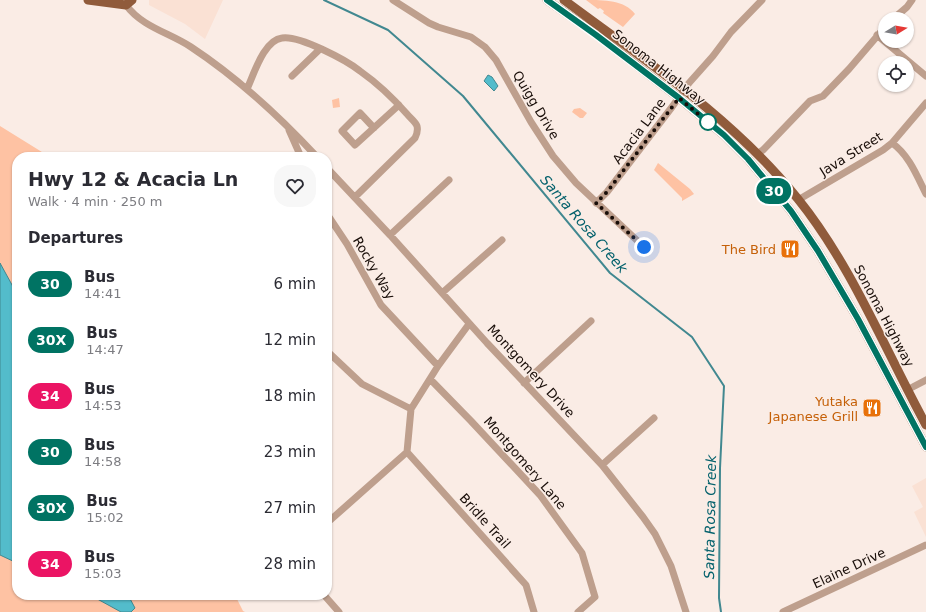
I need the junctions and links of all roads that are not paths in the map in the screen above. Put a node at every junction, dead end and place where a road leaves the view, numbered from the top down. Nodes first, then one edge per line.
1 (88, 0) edge
2 (393, 0) edge
3 (547, 0) edge
4 (564, 0) edge
5 (762, 0) edge
6 (912, 0) edge
7 (129, 2) edge
8 (901, 12) edge
9 (877, 35) joint
10 (320, 49) junction
11 (292, 76) dead end
12 (926, 76) edge
13 (247, 89) junction
14 (685, 89) junction
15 (679, 98) junction
16 (926, 104) edge
17 (399, 105) junction
18 (288, 126) junction
19 (374, 128) junction
20 (892, 143) junction
21 (299, 152) edge
22 (312, 152) edge
23 (756, 154) junction
24 (332, 173) edge
25 (449, 180) dead end
26 (926, 194) edge
27 (355, 197) junction
28 (798, 200) junction
29 (596, 203) junction
30 (332, 222) edge
31 (390, 235) junction
32 (502, 240) dead end
33 (644, 247) dead end
34 (442, 293) junction
35 (591, 321) dead end
36 (469, 324) junction
37 (332, 356) edge
38 (438, 366) junction
39 (430, 379) junction
40 (926, 380) edge
41 (524, 383) junction
42 (907, 390) junction
43 (898, 395) junction
44 (411, 409) junction
45 (654, 418) dead end
46 (926, 425) edge
47 (926, 447) edge
48 (407, 452) junction
49 (602, 465) junction
50 (332, 520) edge
51 (926, 545) edge
52 (328, 600) edge
53 (339, 612) edge
54 (534, 612) edge
55 (578, 612) edge
56 (686, 612) edge
57 (783, 612) edge

1 - 7 main road
2 - 29 street, Quigg Drive
3 - 15 main road, Sonoma Highway
4 - 14 main road, Sonoma Highway
5 - 14 street, Acacia Lane
6 - 8 street
7 - 13 street
9 - 12 street
9 - 23 street
10 - 11 street
10 - 13 street
10 - 17 street
13 - 18 street
14 - 15 street, Acacia Lane
14 - 23 main road, Sonoma Highway
15 - 29 street, Acacia Lane
15 - 43 main road, Sonoma Highway
16 - 20 street, Java Street
17 - 19 street
17 - 27 street
18 - 21 street
18 - 22 street
19 - 19 street
20 - 26 street
20 - 28 street, Java Street
23 - 28 main road, Sonoma Highway
24 - 27 street, Montgomery Drive
25 - 31 street
27 - 31 street, Montgomery Drive
28 - 42 main road, Sonoma Highway
29 - 33 street, Quigg Drive
30 - 38 street, Rocky Way
31 - 34 street, Montgomery Drive
32 - 34 street
34 - 36 street, Montgomery Drive
35 - 41 street
36 - 38 street
36 - 41 street, Montgomery Drive
37 - 44 street
38 - 39 street
39 - 44 street
39 - 55 street, Montgomery Lane
40 - 42 street
41 - 49 street, Montgomery Drive
42 - 43 main road
42 - 46 main road, Sonoma Highway
43 - 47 main road, Sonoma Highway
44 - 48 street
45 - 49 street
48 - 50 street
48 - 54 street, Bridle Trail
49 - 56 street, Montgomery Drive
51 - 57 street, Elaine Drive
52 - 53 street

